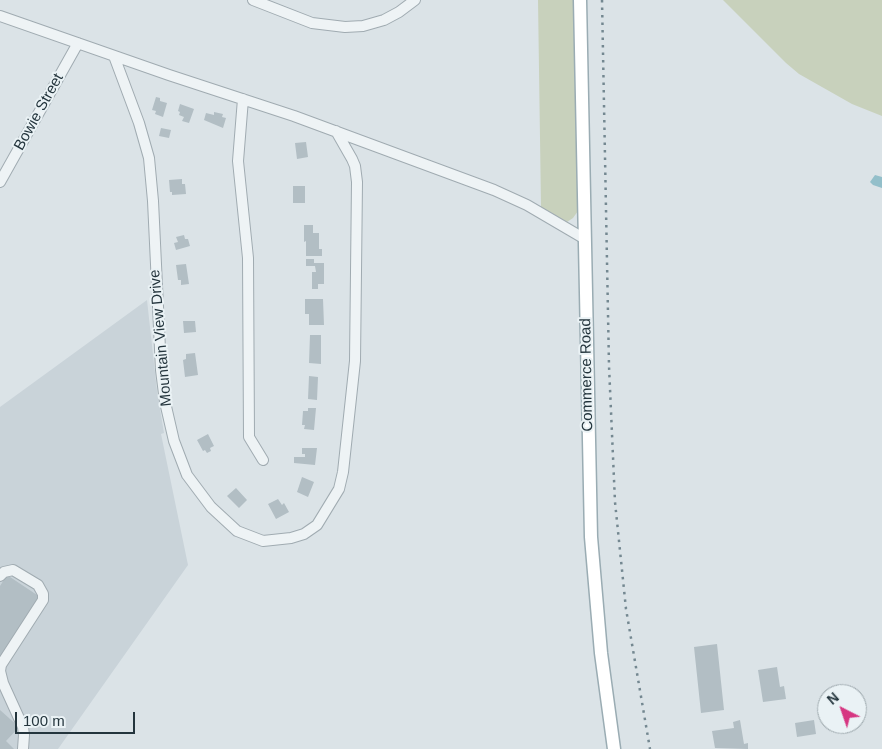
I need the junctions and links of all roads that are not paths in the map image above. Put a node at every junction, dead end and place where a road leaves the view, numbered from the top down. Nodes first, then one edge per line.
1 (253, 0) edge
2 (415, 0) edge
3 (580, 0) edge
4 (0, 16) edge
5 (78, 43) junction
6 (114, 56) junction
7 (243, 99) junction
8 (336, 131) junction
9 (0, 182) edge
10 (585, 239) junction
11 (263, 460) dead end
12 (0, 576) edge
13 (23, 749) edge
14 (614, 749) edge

1 - 2 street
3 - 10 main road, Commerce Road
4 - 5 street
5 - 6 street
5 - 9 street, Bowie Street
6 - 7 street
6 - 8 street, Mountain View Drive
7 - 8 street
7 - 11 street
8 - 10 street
10 - 14 main road, Commerce Road
12 - 13 street

